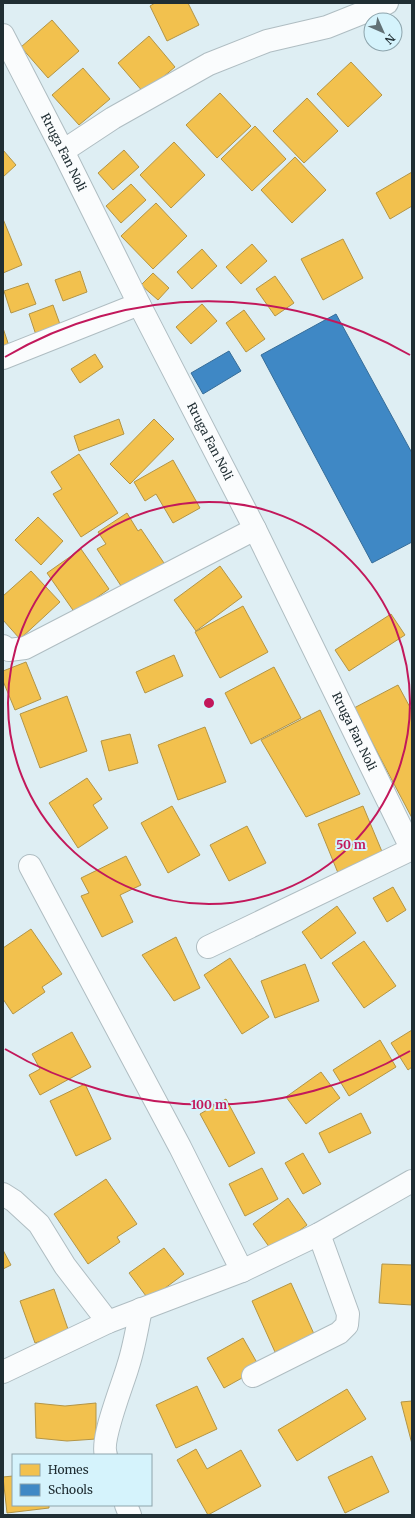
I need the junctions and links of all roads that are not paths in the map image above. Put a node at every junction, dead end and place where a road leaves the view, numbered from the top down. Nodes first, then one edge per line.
1 (388, 3) edge
2 (3, 35) edge
3 (63, 151) junction
4 (139, 304) junction
5 (3, 358) edge
6 (256, 529) junction
7 (3, 646) edge
8 (412, 849) edge
9 (30, 866) dead end
10 (208, 947) dead end
11 (412, 1181) edge
12 (3, 1194) edge
13 (320, 1234) junction
14 (242, 1271) junction
15 (141, 1309) junction
16 (108, 1322) junction
17 (3, 1372) edge
18 (253, 1376) dead end
19 (106, 1454) edge

1 - 3 street
2 - 3 street, Rruga Fan Noli
3 - 4 street, Rruga Fan Noli
4 - 5 street
4 - 6 street, Rruga Fan Noli
6 - 7 street
6 - 8 street, Rruga Fan Noli
8 - 10 street
9 - 14 street
11 - 13 street
12 - 16 street
13 - 14 street
13 - 18 street
14 - 15 street
15 - 16 street
15 - 19 street
16 - 17 street

